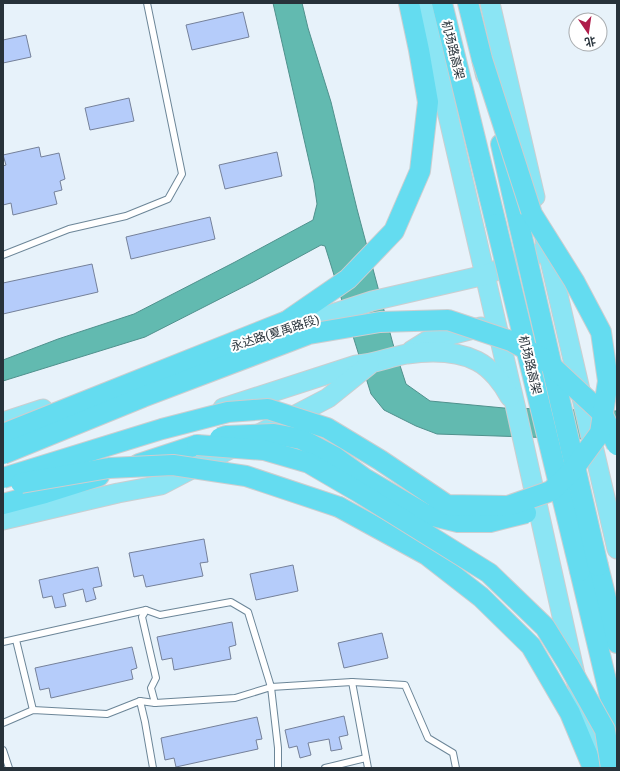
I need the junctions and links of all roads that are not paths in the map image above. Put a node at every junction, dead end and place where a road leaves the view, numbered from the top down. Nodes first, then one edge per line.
1 (147, 3) edge
2 (409, 3) edge
3 (422, 3) edge
4 (442, 3) edge
5 (468, 3) edge
6 (490, 3) edge
7 (482, 58) junction
8 (547, 250) junction
9 (3, 255) edge
10 (485, 275) junction
11 (496, 323) junction
12 (406, 354) junction
13 (363, 365) junction
14 (516, 408) junction
15 (3, 422) edge
16 (3, 434) edge
17 (197, 445) junction
18 (617, 445) edge
19 (3, 454) edge
20 (572, 471) junction
21 (3, 479) edge
22 (3, 486) edge
23 (3, 504) edge
24 (3, 520) edge
25 (617, 549) edge
26 (146, 610) junction
27 (16, 640) junction
28 (3, 642) edge
29 (617, 644) edge
30 (352, 682) junction
31 (271, 687) junction
32 (140, 701) junction
33 (155, 703) junction
34 (33, 710) junction
35 (3, 723) edge
36 (617, 726) edge
37 (3, 750) edge
38 (366, 758) junction
39 (9, 768) edge
40 (153, 768) edge
41 (278, 768) edge
42 (325, 768) edge
43 (368, 768) edge
44 (456, 768) edge
45 (594, 768) edge
46 (611, 768) edge

1 - 9 lane
2 - 16 highway, bridge
3 - 10 main road
4 - 36 highway, 机场路高架, bridge
5 - 7 highway, 机场路高架
6 - 8 main road
7 - 20 highway, bridge
7 - 29 highway, 机场路高架, bridge
8 - 10 main road, 永达路(夏禹路段)
8 - 25 main road
10 - 11 main road
10 - 15 main road, 永达路(夏禹路段)
11 - 12 main road
11 - 14 main road
12 - 13 main road
12 - 14 main road
13 - 21 main road
13 - 24 main road
14 - 45 main road
17 - 20 highway, bridge
17 - 23 highway, bridge
17 - 46 highway, bridge
18 - 19 highway, bridge
20 - 21 highway, bridge
22 - 45 highway, bridge
26 - 27 lane
26 - 31 lane
26 - 33 lane
27 - 28 lane
27 - 34 lane
30 - 31 lane
30 - 38 lane
30 - 44 lane
31 - 33 lane
31 - 41 lane
32 - 33 lane
32 - 34 lane
32 - 40 lane
34 - 35 lane
37 - 39 lane
38 - 42 lane
38 - 43 lane

